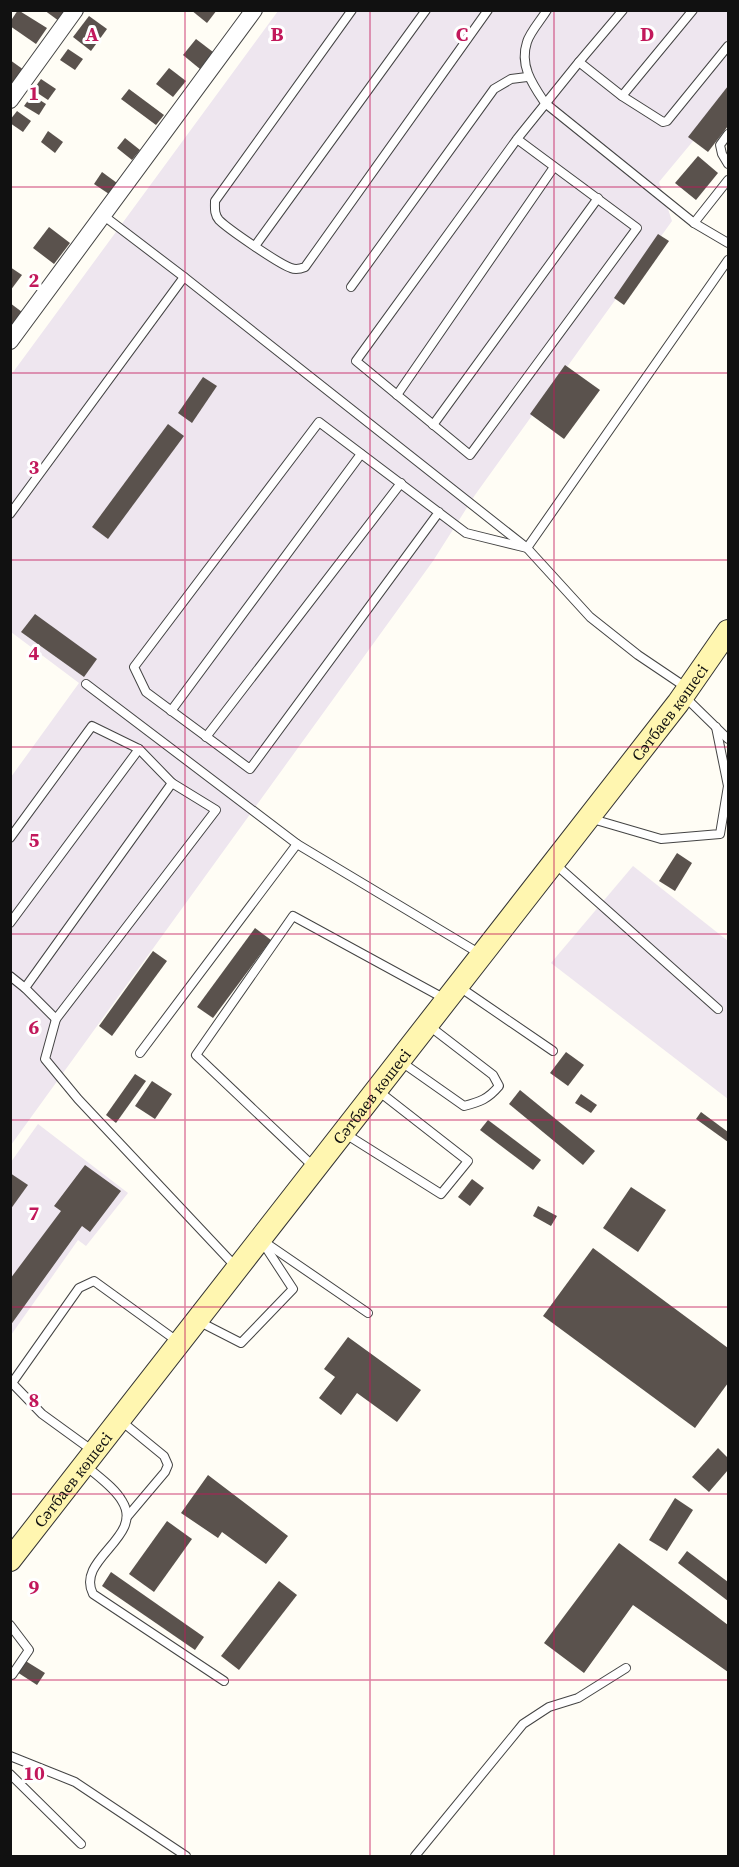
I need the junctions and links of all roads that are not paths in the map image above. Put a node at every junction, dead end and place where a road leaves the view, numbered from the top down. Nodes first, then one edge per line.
1 (75, 10) edge
2 (254, 10) edge
3 (352, 10) edge
4 (426, 10) edge
5 (488, 10) edge
6 (547, 10) edge
7 (623, 10) edge
8 (693, 10) edge
9 (729, 46) edge
10 (579, 62) junction
11 (527, 77) junction
12 (622, 96) junction
13 (10, 100) edge
14 (545, 103) junction
15 (729, 134) edge
16 (517, 139) junction
17 (729, 164) edge
18 (554, 167) junction
19 (729, 180) edge
20 (598, 198) junction
21 (104, 216) junction
22 (694, 223) junction
23 (729, 243) edge
24 (255, 246) junction
25 (729, 260) edge
26 (184, 277) junction
27 (351, 287) dead end
28 (10, 341) edge
29 (397, 395) junction
30 (433, 425) junction
31 (362, 454) junction
32 (401, 483) junction
33 (439, 512) junction
34 (10, 514) edge
35 (527, 548) junction
36 (729, 631) edge
37 (86, 684) dead end
38 (686, 693) junction
39 (171, 711) junction
40 (716, 727) junction
41 (206, 736) junction
42 (729, 739) edge
43 (139, 748) junction
44 (172, 783) junction
45 (589, 818) junction
46 (10, 838) edge
47 (297, 844) junction
48 (554, 863) junction
49 (10, 923) edge
50 (482, 955) junction
51 (10, 976) edge
52 (25, 988) junction
53 (453, 993) junction
54 (718, 1009) dead end
55 (56, 1019) junction
56 (428, 1025) junction
57 (553, 1051) dead end
58 (140, 1053) dead end
59 (400, 1061) junction
60 (377, 1090) junction
61 (344, 1133) junction
62 (316, 1168) junction
63 (261, 1239) junction
64 (238, 1269) junction
65 (368, 1313) dead end
66 (198, 1320) junction
67 (180, 1343) junction
68 (120, 1420) junction
69 (90, 1459) junction
70 (127, 1517) junction
71 (10, 1560) edge
72 (10, 1625) edge
73 (626, 1668) dead end
74 (10, 1675) edge
75 (224, 1681) dead end
76 (10, 1756) edge
77 (10, 1774) edge
78 (81, 1845) dead end
79 (186, 1857) edge
80 (415, 1857) edge

1 - 13 street
2 - 21 street
3 - 24 lane
4 - 24 lane
5 - 24 lane
6 - 11 lane
7 - 10 lane
8 - 12 lane
9 - 12 lane
10 - 12 lane
10 - 14 lane
11 - 14 lane
11 - 27 lane
14 - 16 lane
14 - 22 lane
15 - 17 lane
16 - 18 lane
16 - 29 lane
18 - 20 lane
18 - 29 lane
19 - 22 lane
20 - 30 lane
20 - 30 lane
21 - 26 lane
21 - 28 street
22 - 23 lane
25 - 35 lane
26 - 34 lane
26 - 35 lane
29 - 30 lane
31 - 32 lane
31 - 39 lane
31 - 39 lane
32 - 33 lane
32 - 41 lane
33 - 35 lane
33 - 41 lane
35 - 38 lane
36 - 38 main road, Сәтбаев көшесі
37 - 47 lane
38 - 40 lane
38 - 45 main road, Сәтбаев көшесі
39 - 41 lane
40 - 42 lane
40 - 45 lane
43 - 44 lane
43 - 46 lane
43 - 49 lane
44 - 52 lane
44 - 55 lane
45 - 48 main road, Сәтбаев көшесі
47 - 50 lane
47 - 58 lane
48 - 50 main road, Сәтбаев көшесі
48 - 54 lane
50 - 53 main road, Сәтбаев көшесі
51 - 52 lane
52 - 55 lane
53 - 56 main road, Сәтбаев көшесі
53 - 57 lane
53 - 62 lane
55 - 64 lane
56 - 59 main road, Сәтбаев көшесі
56 - 59 lane
59 - 60 main road, Сәтбаев көшесі
60 - 61 main road, Сәтбаев көшесі
60 - 61 lane
61 - 62 main road, Сәтбаев көшесі
62 - 63 main road, Сәтбаев көшесі
63 - 64 main road, Сәтбаев көшесі
63 - 65 lane
63 - 66 lane
64 - 66 main road, Сәтбаев көшесі
66 - 67 main road, Сәтбаев көшесі
67 - 68 main road, Сәтбаев көшесі
67 - 69 lane
68 - 69 main road, Сәтбаев көшесі
68 - 70 lane
69 - 70 lane
69 - 71 main road, Сәтбаев көшесі
70 - 75 lane
72 - 74 lane
73 - 80 lane
76 - 79 lane
77 - 78 lane

